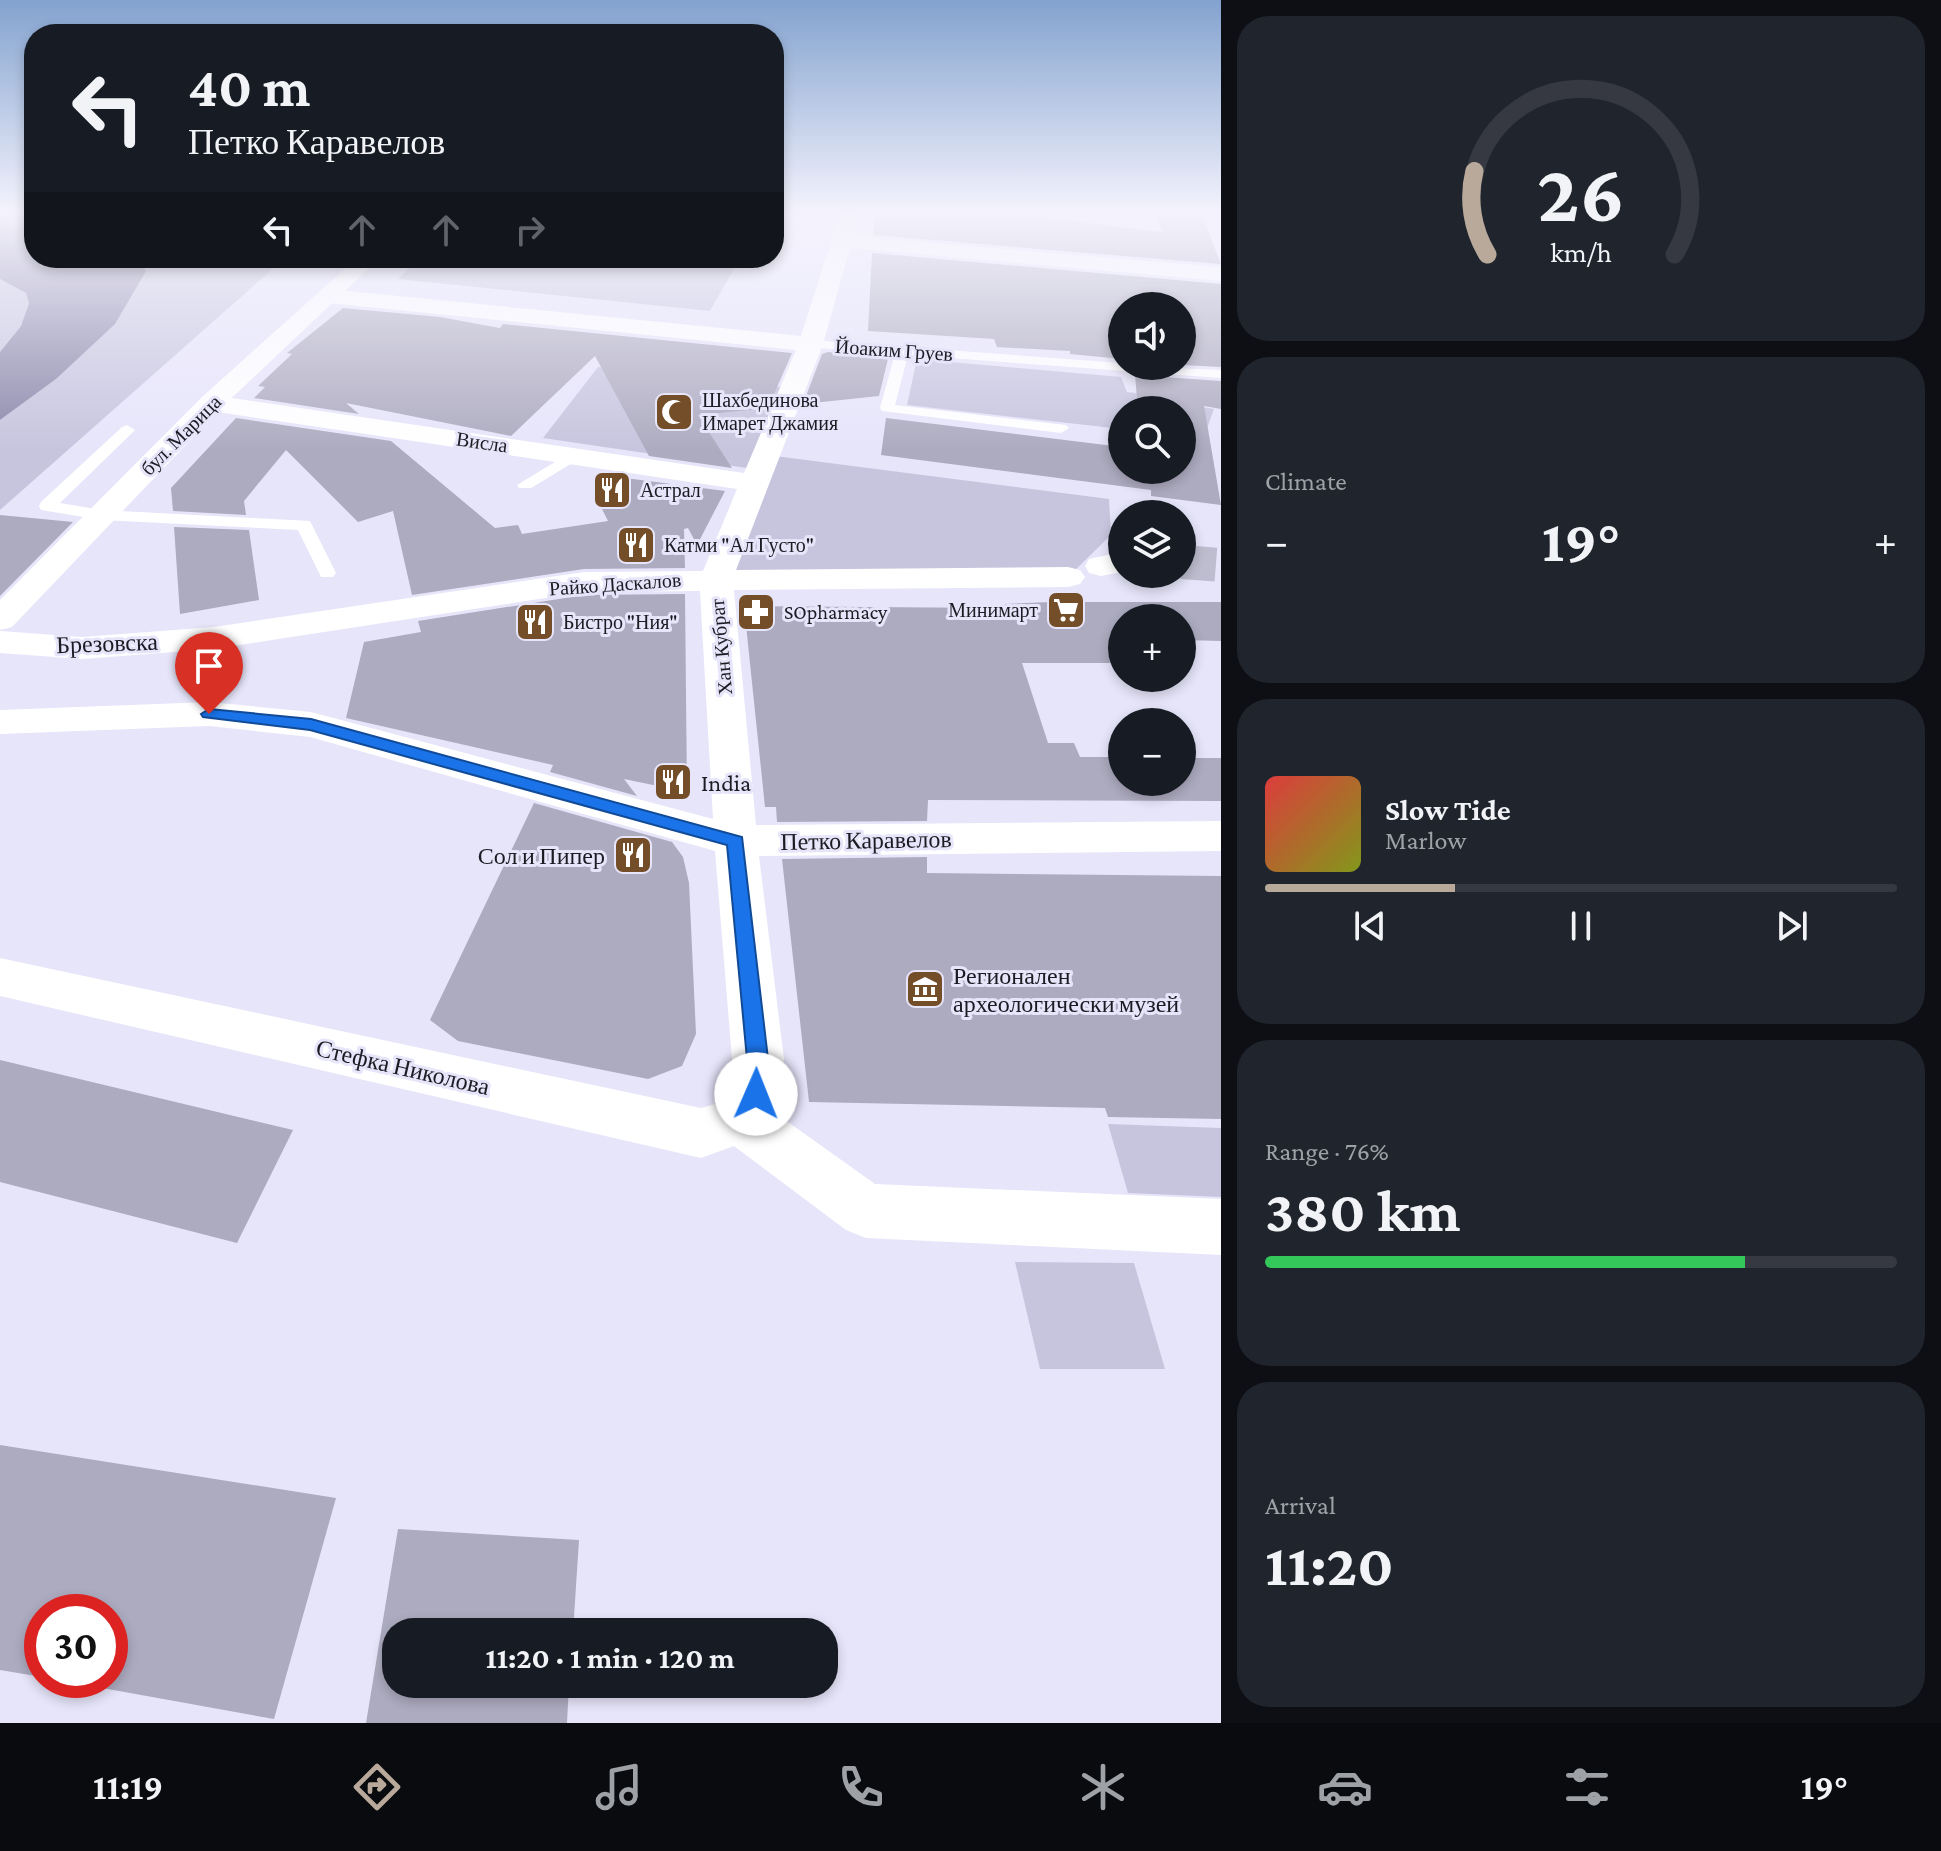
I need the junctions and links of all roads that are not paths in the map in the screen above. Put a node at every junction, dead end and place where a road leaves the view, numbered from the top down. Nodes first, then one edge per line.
1 (334, 290) edge
2 (827, 290) edge
3 (328, 296) junction
4 (811, 344) junction
5 (903, 350) junction
6 (1221, 374) edge
7 (211, 403) junction
8 (1061, 428) dead end
9 (127, 430) dead end
10 (573, 456) junction
11 (754, 483) junction
12 (525, 485) dead end
13 (102, 515) junction
14 (327, 573) dead end
15 (1068, 577) dead end
16 (716, 579) junction
17 (0, 620) edge
18 (0, 642) edge
19 (215, 649) joint
20 (0, 722) edge
21 (1221, 836) edge
22 (736, 841) junction
23 (0, 977) edge
24 (741, 1120) junction
25 (1221, 1227) edge

1 - 3 street, бул. Марица
2 - 4 street, Хан Кубрат
3 - 4 street, Йоаким Груев
3 - 7 street, бул. Марица
4 - 5 lane, Йоаким Груев
4 - 11 street, Хан Кубрат
5 - 6 lane, Йоаким Груев
5 - 8 lane
7 - 10 street, Висла
7 - 13 street, бул. Марица
9 - 13 lane
10 - 11 street, Висла
10 - 12 lane
11 - 16 street, Хан Кубрат
13 - 14 lane
13 - 17 street, бул. Марица
15 - 16 street, Райко Даскалов
16 - 19 street, Райко Даскалов
16 - 22 street, Хан Кубрат
18 - 19 street, Брезовска
20 - 22 street, Петко Каравелов
21 - 22 street, Петко Каравелов
22 - 24 street, Хан Кубрат
23 - 24 street, Стефка Николова
24 - 25 street

